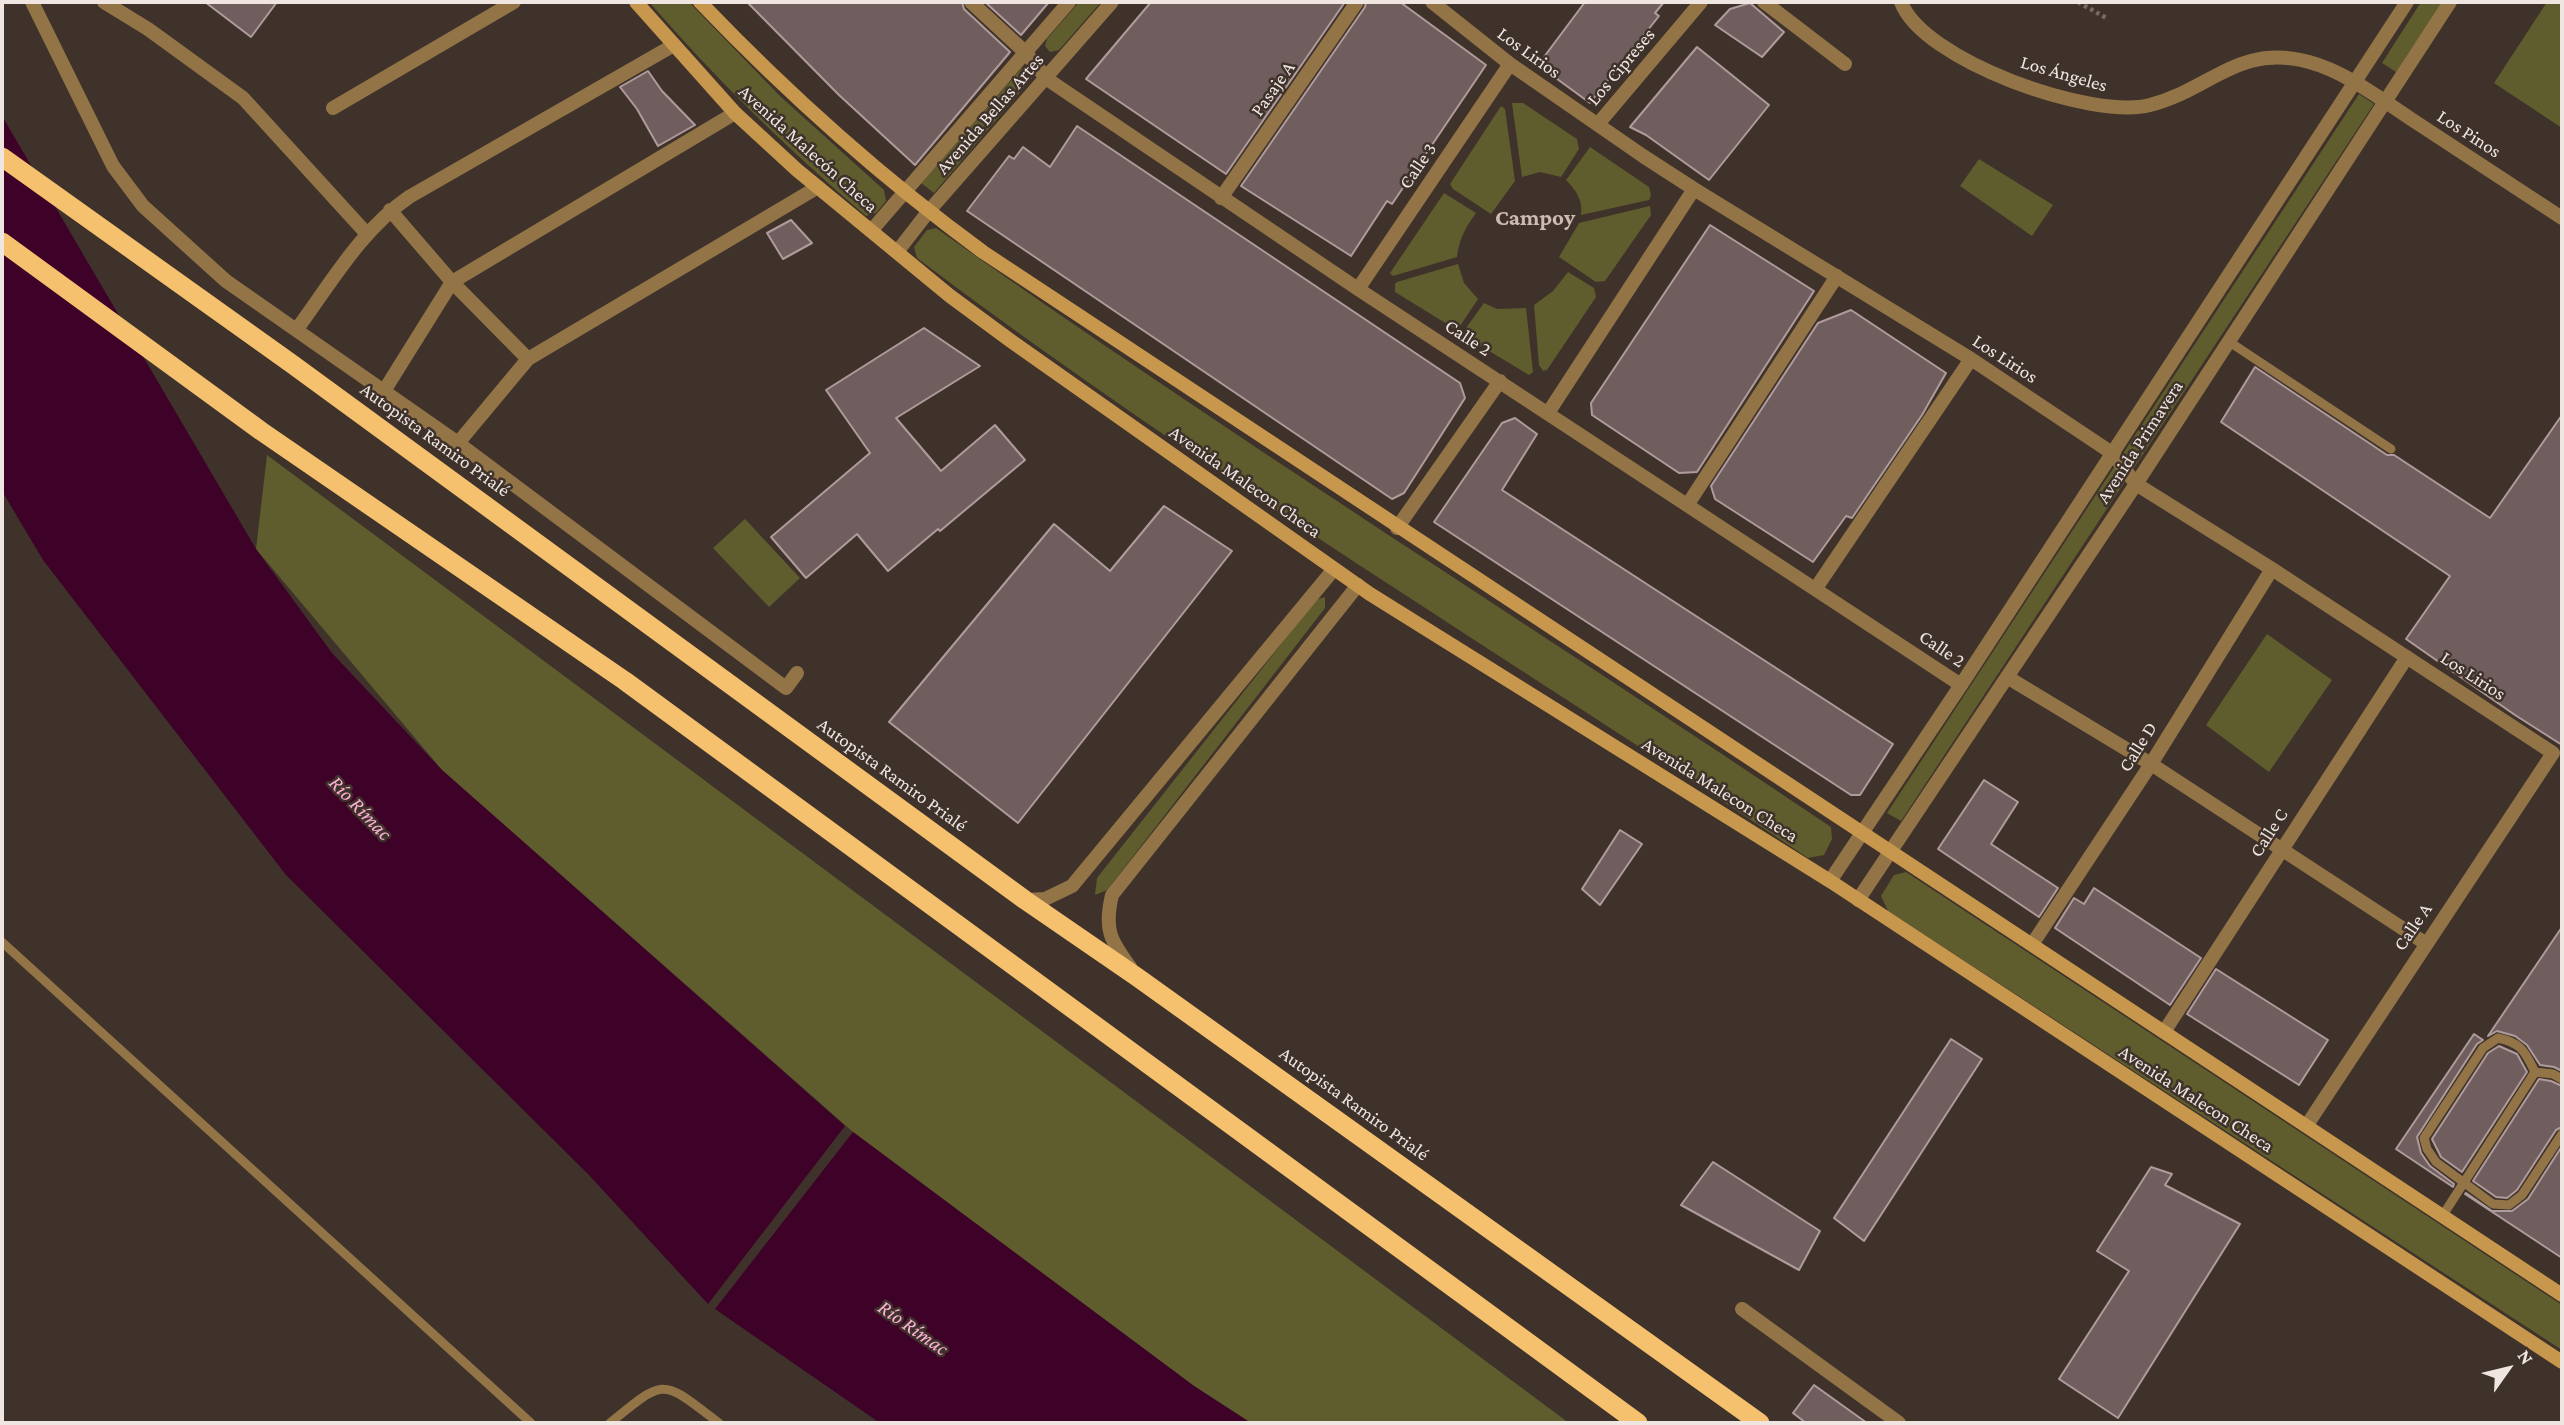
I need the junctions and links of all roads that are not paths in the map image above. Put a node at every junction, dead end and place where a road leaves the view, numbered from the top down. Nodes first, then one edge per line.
1 (32, 2) edge
2 (104, 2) edge
3 (514, 2) edge
4 (636, 2) edge
5 (701, 2) edge
6 (971, 2) edge
7 (1069, 2) edge
8 (1112, 2) edge
9 (1357, 2) edge
10 (1432, 2) edge
11 (1701, 2) edge
12 (1764, 2) edge
13 (1901, 2) edge
14 (2407, 2) edge
15 (2450, 2) edge
16 (674, 45) junction
17 (1026, 53) junction
18 (1510, 64) junction
19 (1845, 64) dead end
20 (1047, 79) junction
21 (2354, 83) junction
22 (2384, 101) junction
23 (333, 108) dead end
24 (735, 113) junction
25 (1598, 124) junction
26 (2, 157) edge
27 (818, 187) junction
28 (1694, 189) junction
29 (904, 191) junction
30 (1221, 198) junction
31 (390, 210) junction
32 (929, 212) junction
33 (2562, 218) edge
34 (871, 231) junction
35 (367, 234) junction
36 (2, 242) edge
37 (897, 252) junction
38 (1837, 276) junction
39 (452, 282) junction
40 (1358, 289) junction
41 (297, 329) junction
42 (2228, 341) junction
43 (528, 359) junction
44 (1970, 359) junction
45 (1500, 382) junction
46 (384, 391) junction
47 (1548, 412) junction
48 (458, 443) junction
49 (2391, 449) dead end
50 (2112, 453) junction
51 (2136, 484) junction
52 (1688, 504) junction
53 (1397, 527) junction
54 (1334, 569) junction
55 (2272, 569) junction
56 (1358, 585) junction
57 (1816, 588) junction
58 (2407, 657) junction
59 (797, 673) dead end
60 (2007, 677) junction
61 (1961, 685) junction
62 (2553, 753) joint
63 (2151, 764) junction
64 (1862, 834) junction
65 (2281, 850) junction
66 (1889, 852) junction
67 (1830, 881) junction
68 (1026, 900) junction
69 (1858, 900) junction
70 (2, 942) edge
71 (2033, 943) junction
72 (2425, 943) junction
73 (1137, 977) junction
74 (2164, 1032) junction
75 (2535, 1072) junction
76 (2562, 1079) edge
77 (2306, 1125) junction
78 (2562, 1134) edge
79 (2463, 1182) junction
80 (2442, 1215) junction
81 (2562, 1295) edge
82 (1742, 1310) dead end
83 (2562, 1362) edge
84 (531, 1423) edge
85 (610, 1423) edge
86 (719, 1423) edge
87 (1638, 1423) edge
88 (1760, 1423) edge
89 (1899, 1423) edge

1 - 41 street
2 - 35 street
3 - 23 street
4 - 16 main road, Avenida Malecón Checa
5 - 29 main road, Avenida Malecón Checa
6 - 17 street, Calle 2
7 - 17 street, Avenida Bellas Artes
8 - 20 street, Avenida Bellas Artes
9 - 30 street, Pasaje A
10 - 18 street, Los Lirios
11 - 25 street, Los Cipreses
12 - 19 street
13 - 21 street, Los Ángeles
14 - 21 street, Avenida Primavera
15 - 22 street, Avenida Primavera
16 - 24 main road, Avenida Malecón Checa
16 - 31 street
17 - 20 street, Calle 2
17 - 29 street, Avenida Bellas Artes
18 - 25 street, Los Lirios
18 - 40 street, Calle 3
20 - 30 street, Calle 2
20 - 32 street, Avenida Bellas Artes
21 - 22 street, Los Pinos
21 - 50 street, Avenida Primavera
22 - 33 street, Los Pinos
22 - 42 street, Avenida Primavera
24 - 27 main road, Avenida Malecón Checa
24 - 39 street
25 - 28 street, Los Lirios
26 - 68 highway, Autopista Ramiro Prialé
27 - 34 main road, Avenida Malecón Checa
27 - 43 street
28 - 38 street, Los Lirios
28 - 47 street
29 - 32 main road, Avenida Malecon Checa
29 - 34 street, Avenida Bellas Artes
30 - 40 street, Calle 2
31 - 35 street
31 - 39 street
32 - 37 street, Avenida Bellas Artes
32 - 53 main road, Avenida Malecon Checa
34 - 37 main road, Avenida Malecon Checa
35 - 41 street
36 - 87 highway
37 - 54 main road, Avenida Malecon Checa
38 - 44 street, Los Lirios
38 - 52 street
39 - 43 street
39 - 46 street
40 - 45 street, Calle 2
41 - 46 street
42 - 49 lane
42 - 51 street, Avenida Primavera
43 - 48 street
44 - 50 street, Los Lirios
44 - 57 street
45 - 47 street, Calle 2
45 - 53 street
46 - 48 street
47 - 52 street, Calle 2
48 - 59 street
50 - 51 street, Los Lirios
50 - 61 street, Avenida Primavera
51 - 55 street, Los Lirios
51 - 60 street, Avenida Primavera
52 - 57 street, Calle 2
53 - 64 main road, Avenida Malecon Checa
54 - 56 main road, Avenida Malecon Checa
54 - 68 street
55 - 58 street, Los Lirios
55 - 63 street, Calle D
56 - 67 main road, Avenida Malecon Checa
56 - 73 street
57 - 61 street, Calle 2
58 - 62 street, Los Lirios
58 - 65 street, Calle C
60 - 63 street
60 - 66 street, Avenida Primavera
61 - 64 street, Avenida Primavera
62 - 72 street, Calle A
63 - 65 street
63 - 71 street, Calle D
64 - 66 main road, Avenida Malecon Checa
64 - 67 street, Avenida Primavera
65 - 72 street
65 - 74 street, Calle C
66 - 69 street, Avenida Primavera
66 - 71 main road, Avenida Malecon Checa
67 - 69 main road, Avenida Malecon Checa
68 - 73 highway, Autopista Ramiro Prialé
69 - 83 main road, Avenida Malecon Checa
70 - 84 lane
71 - 74 main road, Avenida Malecon Checa
72 - 77 street, Calle A
73 - 88 highway, Autopista Ramiro Prialé
74 - 77 main road, Avenida Malecon Checa
75 - 76 lane
75 - 79 lane
75 - 79 lane
77 - 80 main road, Avenida Malecon Checa
78 - 79 lane
79 - 80 lane
80 - 81 main road, Avenida Malecon Checa
82 - 89 street
85 - 86 lane

